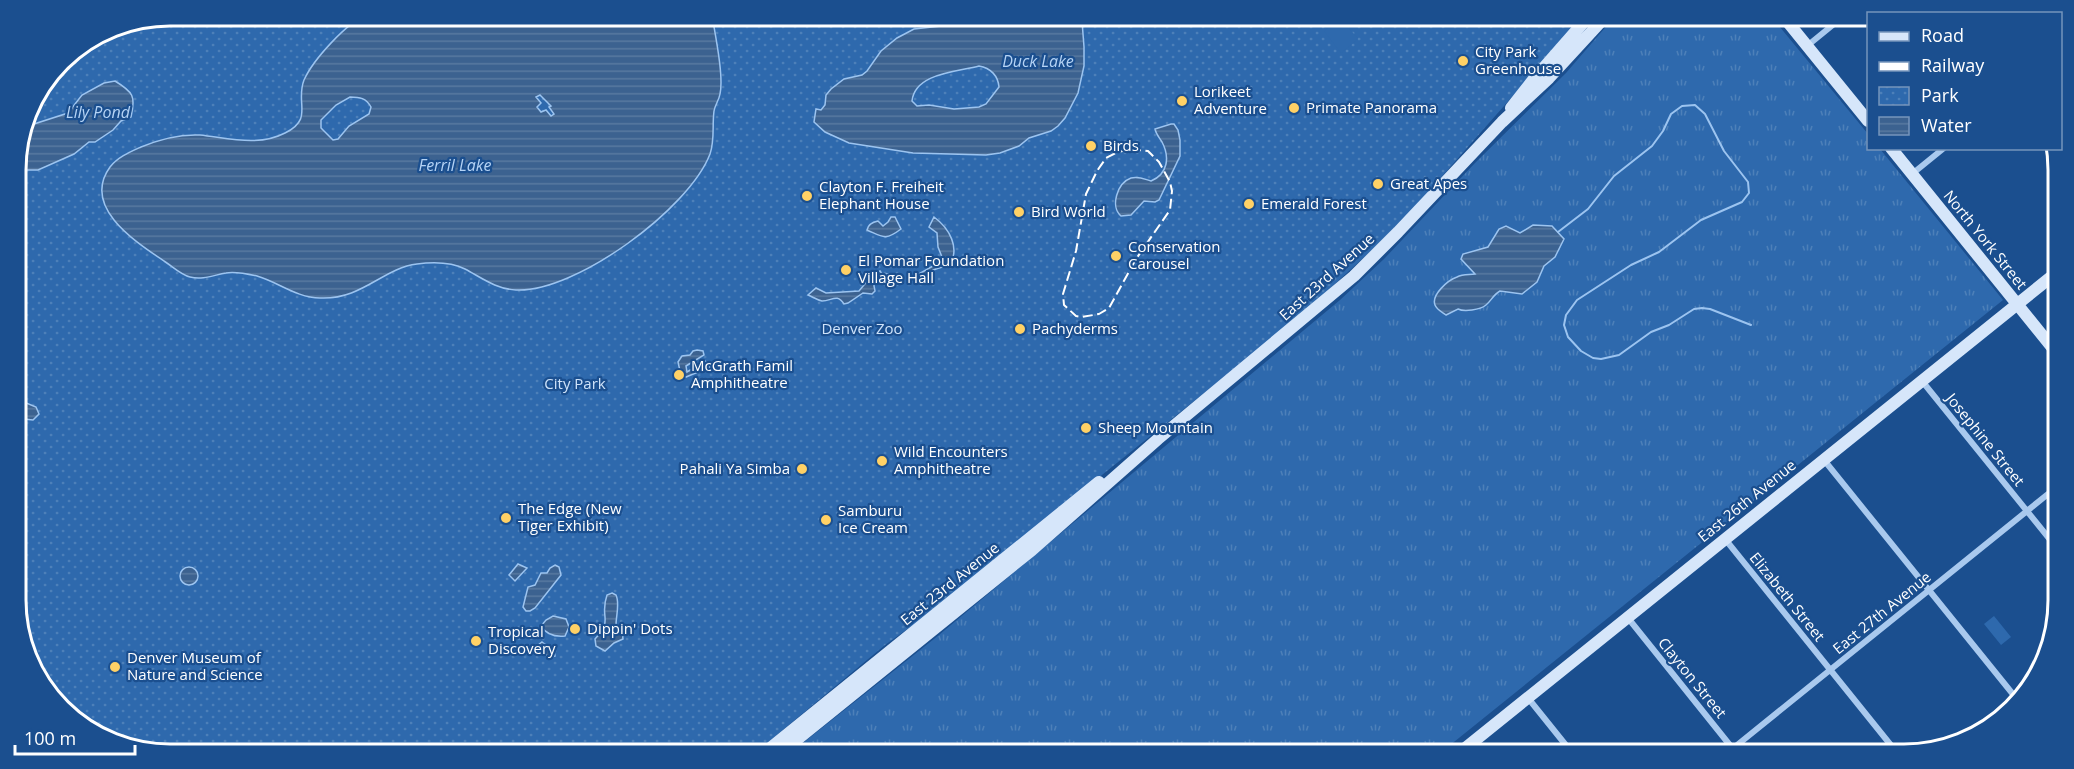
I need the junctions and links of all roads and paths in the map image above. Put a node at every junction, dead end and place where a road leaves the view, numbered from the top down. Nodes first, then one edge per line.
1 (1580, 26) edge
2 (1597, 26) edge
3 (1791, 26) edge
4 (1832, 26) edge
5 (1807, 46) junction
6 (1867, 119) edge
7 (1502, 122) junction
8 (1893, 150) edge
9 (1942, 150) edge
10 (1912, 174) junction
11 (2048, 279) edge
12 (2017, 304) junction
13 (2048, 342) edge
14 (1922, 380) junction
15 (1158, 439) junction
16 (1823, 459) junction
17 (2048, 494) edge
18 (2027, 511) junction
19 (2048, 537) edge
20 (1725, 538) junction
21 (1929, 590) junction
22 (1627, 617) junction
23 (1830, 670) junction
24 (2013, 694) edge
25 (1528, 697) junction
26 (1471, 743) edge
27 (1564, 743) edge
28 (1729, 743) edge
29 (1744, 743) edge
30 (1889, 743) edge
31 (776, 744) edge
32 (792, 744) edge

1 - 7 main road, East 23rd Avenue
2 - 7 main road, East 23rd Avenue
3 - 5 main road
4 - 5 street
5 - 6 main road
7 - 15 main road, East 23rd Avenue
8 - 10 main road, North York Street
9 - 10 street
10 - 12 main road, North York Street
11 - 12 main road, East 26th Avenue
12 - 13 main road, North York Street
12 - 14 main road, East 26th Avenue
14 - 16 main road, East 26th Avenue
14 - 18 street, Josephine Street
15 - 31 main road, East 23rd Avenue
15 - 32 main road, East 23rd Avenue
16 - 20 main road, East 26th Avenue
16 - 21 street
17 - 18 street, East 27th Avenue
18 - 19 street, Josephine Street
18 - 21 street, East 27th Avenue
20 - 22 main road, East 26th Avenue
20 - 23 street, Elizabeth Street
21 - 23 street, East 27th Avenue
21 - 24 street
22 - 25 main road, East 26th Avenue
22 - 28 street, Clayton Street
23 - 29 street, East 27th Avenue
23 - 30 street, Elizabeth Street
25 - 26 main road, East 26th Avenue
25 - 27 street

